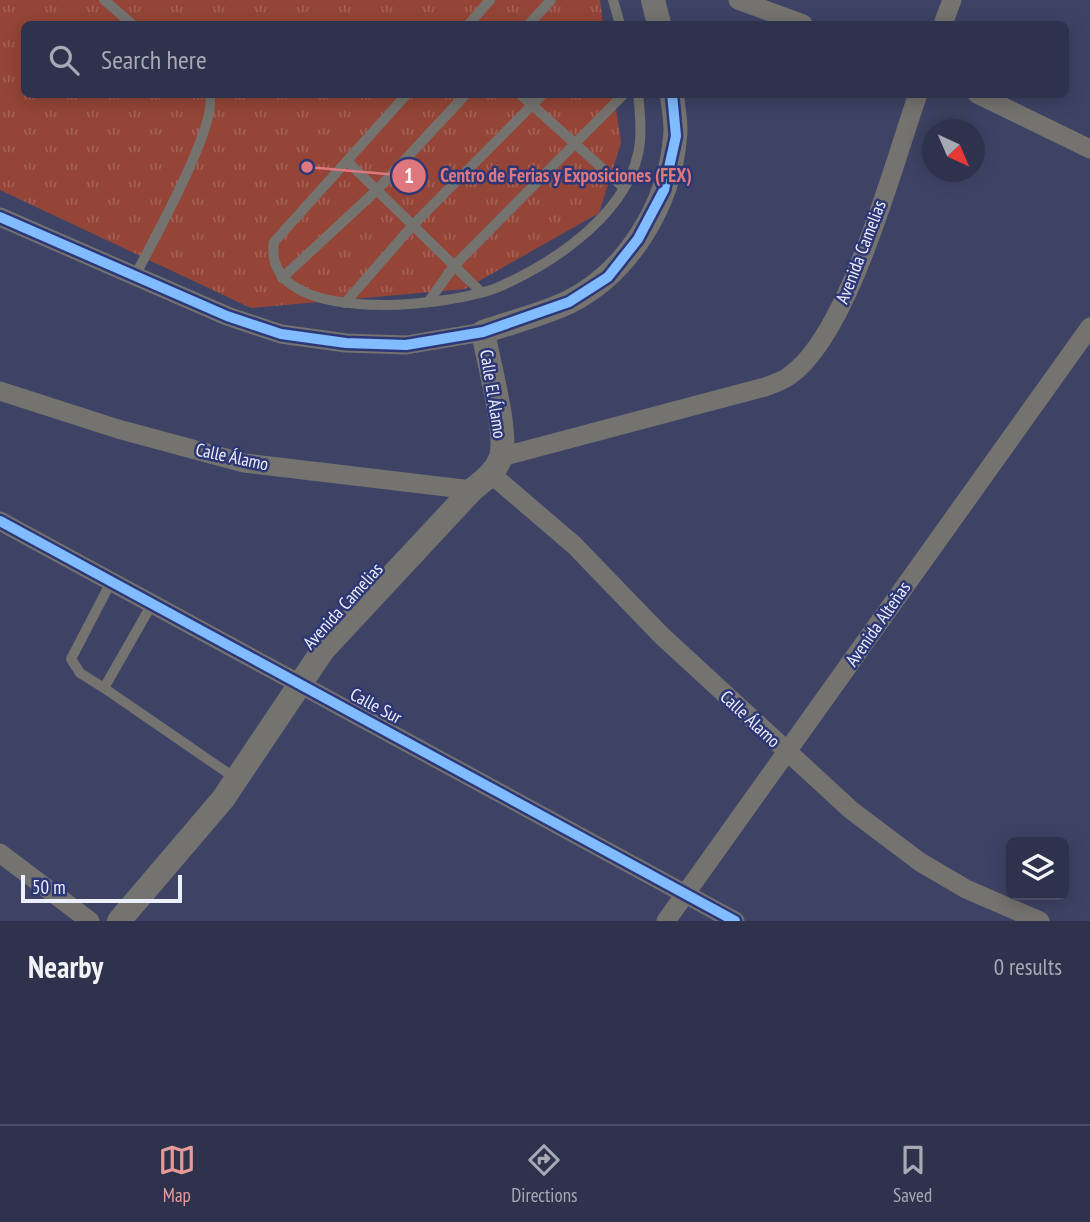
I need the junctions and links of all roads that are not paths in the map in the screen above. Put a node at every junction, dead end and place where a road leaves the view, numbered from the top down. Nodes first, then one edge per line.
1 (104, 0) edge
2 (490, 0) edge
3 (551, 0) edge
4 (613, 0) edge
5 (653, 0) edge
6 (738, 0) edge
7 (952, 0) edge
8 (117, 4) edge
9 (130, 21) edge
10 (472, 21) edge
11 (532, 21) edge
12 (616, 21) edge
13 (658, 21) edge
14 (795, 21) edge
15 (944, 21) edge
16 (210, 98) edge
17 (403, 98) edge
18 (462, 98) edge
19 (524, 98) edge
20 (540, 98) edge
21 (620, 98) edge
22 (638, 98) edge
23 (672, 98) edge
24 (917, 98) edge
25 (986, 98) edge
26 (533, 106) junction
27 (576, 144) junction
28 (1088, 145) edge
29 (347, 161) junction
30 (623, 187) junction
31 (377, 190) junction
32 (0, 217) edge
33 (413, 225) junction
34 (454, 266) junction
35 (135, 276) junction
36 (282, 278) junction
37 (480, 291) junction
38 (429, 301) junction
39 (345, 303) junction
40 (1090, 327) edge
41 (483, 332) junction
42 (0, 391) edge
43 (496, 465) junction
44 (472, 490) junction
45 (0, 521) edge
46 (111, 582) junction
47 (152, 604) junction
48 (299, 685) junction
49 (104, 688) junction
50 (786, 753) junction
51 (236, 779) junction
52 (0, 853) edge
53 (686, 893) junction
54 (90, 921) edge
55 (120, 921) edge
56 (666, 921) edge
57 (735, 921) edge
58 (1040, 921) edge

1 - 8 lane
2 - 10 lane
3 - 11 lane
4 - 12 lane
5 - 13 street
6 - 14 street
7 - 15 street
8 - 9 lane
16 - 35 lane
17 - 29 lane
18 - 31 lane
19 - 26 lane
20 - 26 lane
21 - 27 lane
22 - 30 lane
23 - 41 street
24 - 43 street, Avenida Camelias
25 - 28 street
26 - 27 lane
26 - 33 lane
27 - 30 lane
27 - 34 lane
29 - 31 lane
29 - 36 lane
30 - 37 lane
31 - 33 lane
31 - 36 lane
32 - 35 street
33 - 34 lane
33 - 39 lane
34 - 37 lane
34 - 38 lane
35 - 41 street
36 - 39 lane
37 - 38 lane
38 - 39 lane
40 - 50 street, Avenida Alteñas
41 - 43 street, Calle El Álamo
42 - 44 street, Calle Álamo
43 - 44 street, Avenida Camelias
43 - 50 street, Calle Álamo
44 - 48 street, Avenida Camelias
45 - 46 street, Calle Sur
46 - 47 street, Calle Sur
46 - 49 lane
47 - 48 street, Calle Sur
47 - 49 lane
48 - 51 street, Avenida Camelias
48 - 53 street, Calle Sur
49 - 51 lane
50 - 53 street, Avenida Alteñas
50 - 58 street, Calle Álamo
51 - 55 street, Avenida Camelias
52 - 54 street
53 - 56 street, Avenida Alteñas
53 - 57 street, Calle Sur

